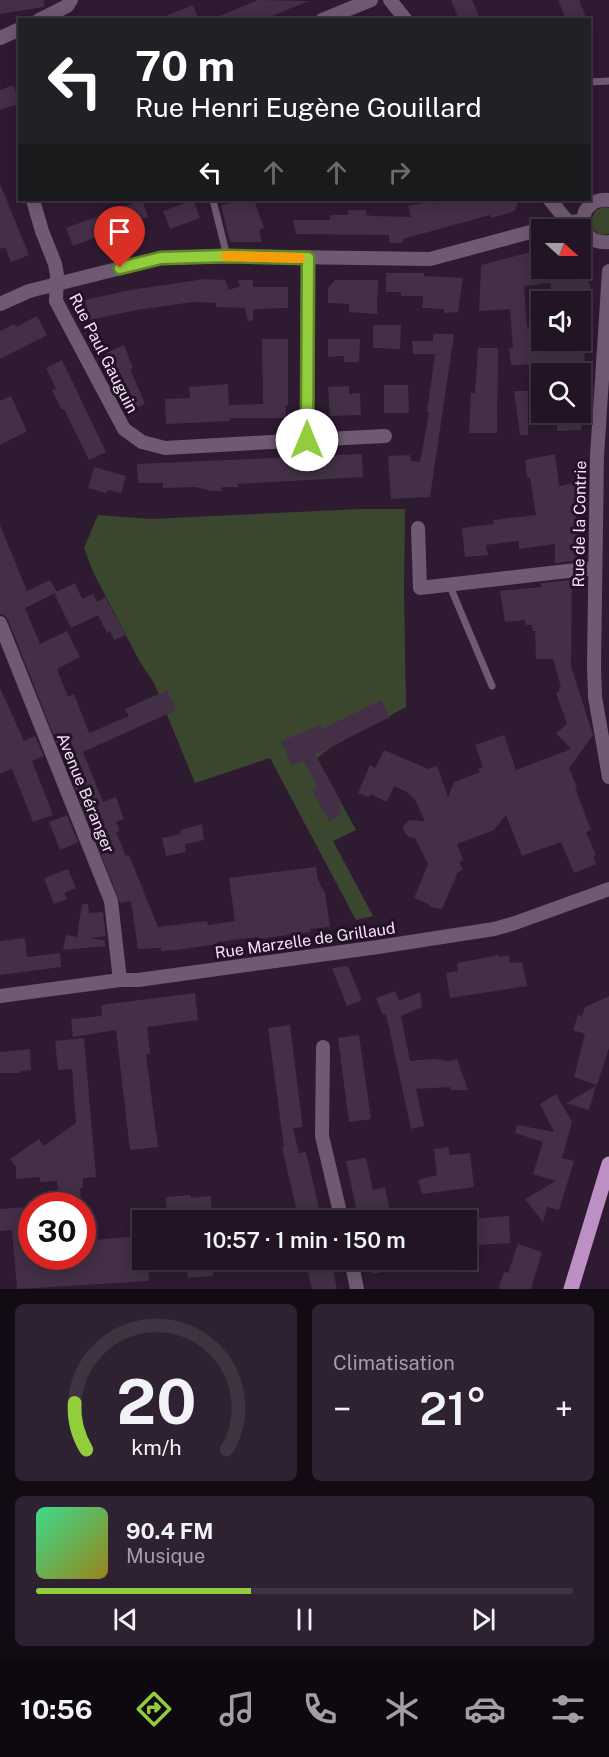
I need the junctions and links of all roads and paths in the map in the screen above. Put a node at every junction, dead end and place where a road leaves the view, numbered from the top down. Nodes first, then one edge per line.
1 (71, 0) edge
2 (371, 0) edge
3 (390, 0) edge
4 (43, 18) edge
5 (327, 18) edge
6 (404, 18) edge
7 (18, 30) edge
8 (0, 38) edge
9 (609, 81) edge
10 (591, 82) edge
11 (609, 198) edge
12 (33, 201) edge
13 (213, 201) edge
14 (551, 201) edge
15 (566, 219) edge
16 (583, 219) edge
17 (531, 232) edge
18 (591, 238) edge
19 (609, 242) edge
20 (609, 250) edge
21 (227, 256) junction
22 (308, 258) junction
23 (609, 271) edge
24 (57, 283) junction
25 (0, 304) edge
26 (385, 436) dead end
27 (307, 440) junction
28 (603, 454) edge
29 (418, 528) dead end
30 (594, 567) junction
31 (449, 584) junction
32 (0, 623) edge
33 (492, 686) dead end
34 (609, 777) edge
35 (609, 889) edge
36 (120, 980) junction
37 (0, 996) edge
38 (323, 1047) dead end
39 (609, 1164) edge
40 (339, 1210) edge
41 (353, 1270) edge
42 (357, 1289) edge
43 (570, 1289) edge

1 - 4 street
2 - 5 street
3 - 6 street
7 - 8 street
9 - 10 lane
11 - 16 street
12 - 24 street, Rue Paul Gauguin
13 - 21 lane
14 - 15 street
17 - 22 street
18 - 19 street
19 - 20 street
21 - 22 street
21 - 24 street
22 - 27 street
23 - 28 street, Rue de la Contrie
24 - 25 street
24 - 27 street, Rue Paul Gauguin
26 - 27 street, Rue Paul Gauguin
28 - 30 street, Rue de la Contrie
29 - 31 street
30 - 31 street
30 - 34 street, Rue de la Contrie
31 - 33 lane
32 - 36 street, Avenue Béranger
35 - 36 street, Rue Marzelle de Grillaud
36 - 37 street, Rue Marzelle de Grillaud
38 - 40 street
39 - 43 main road
41 - 42 street

